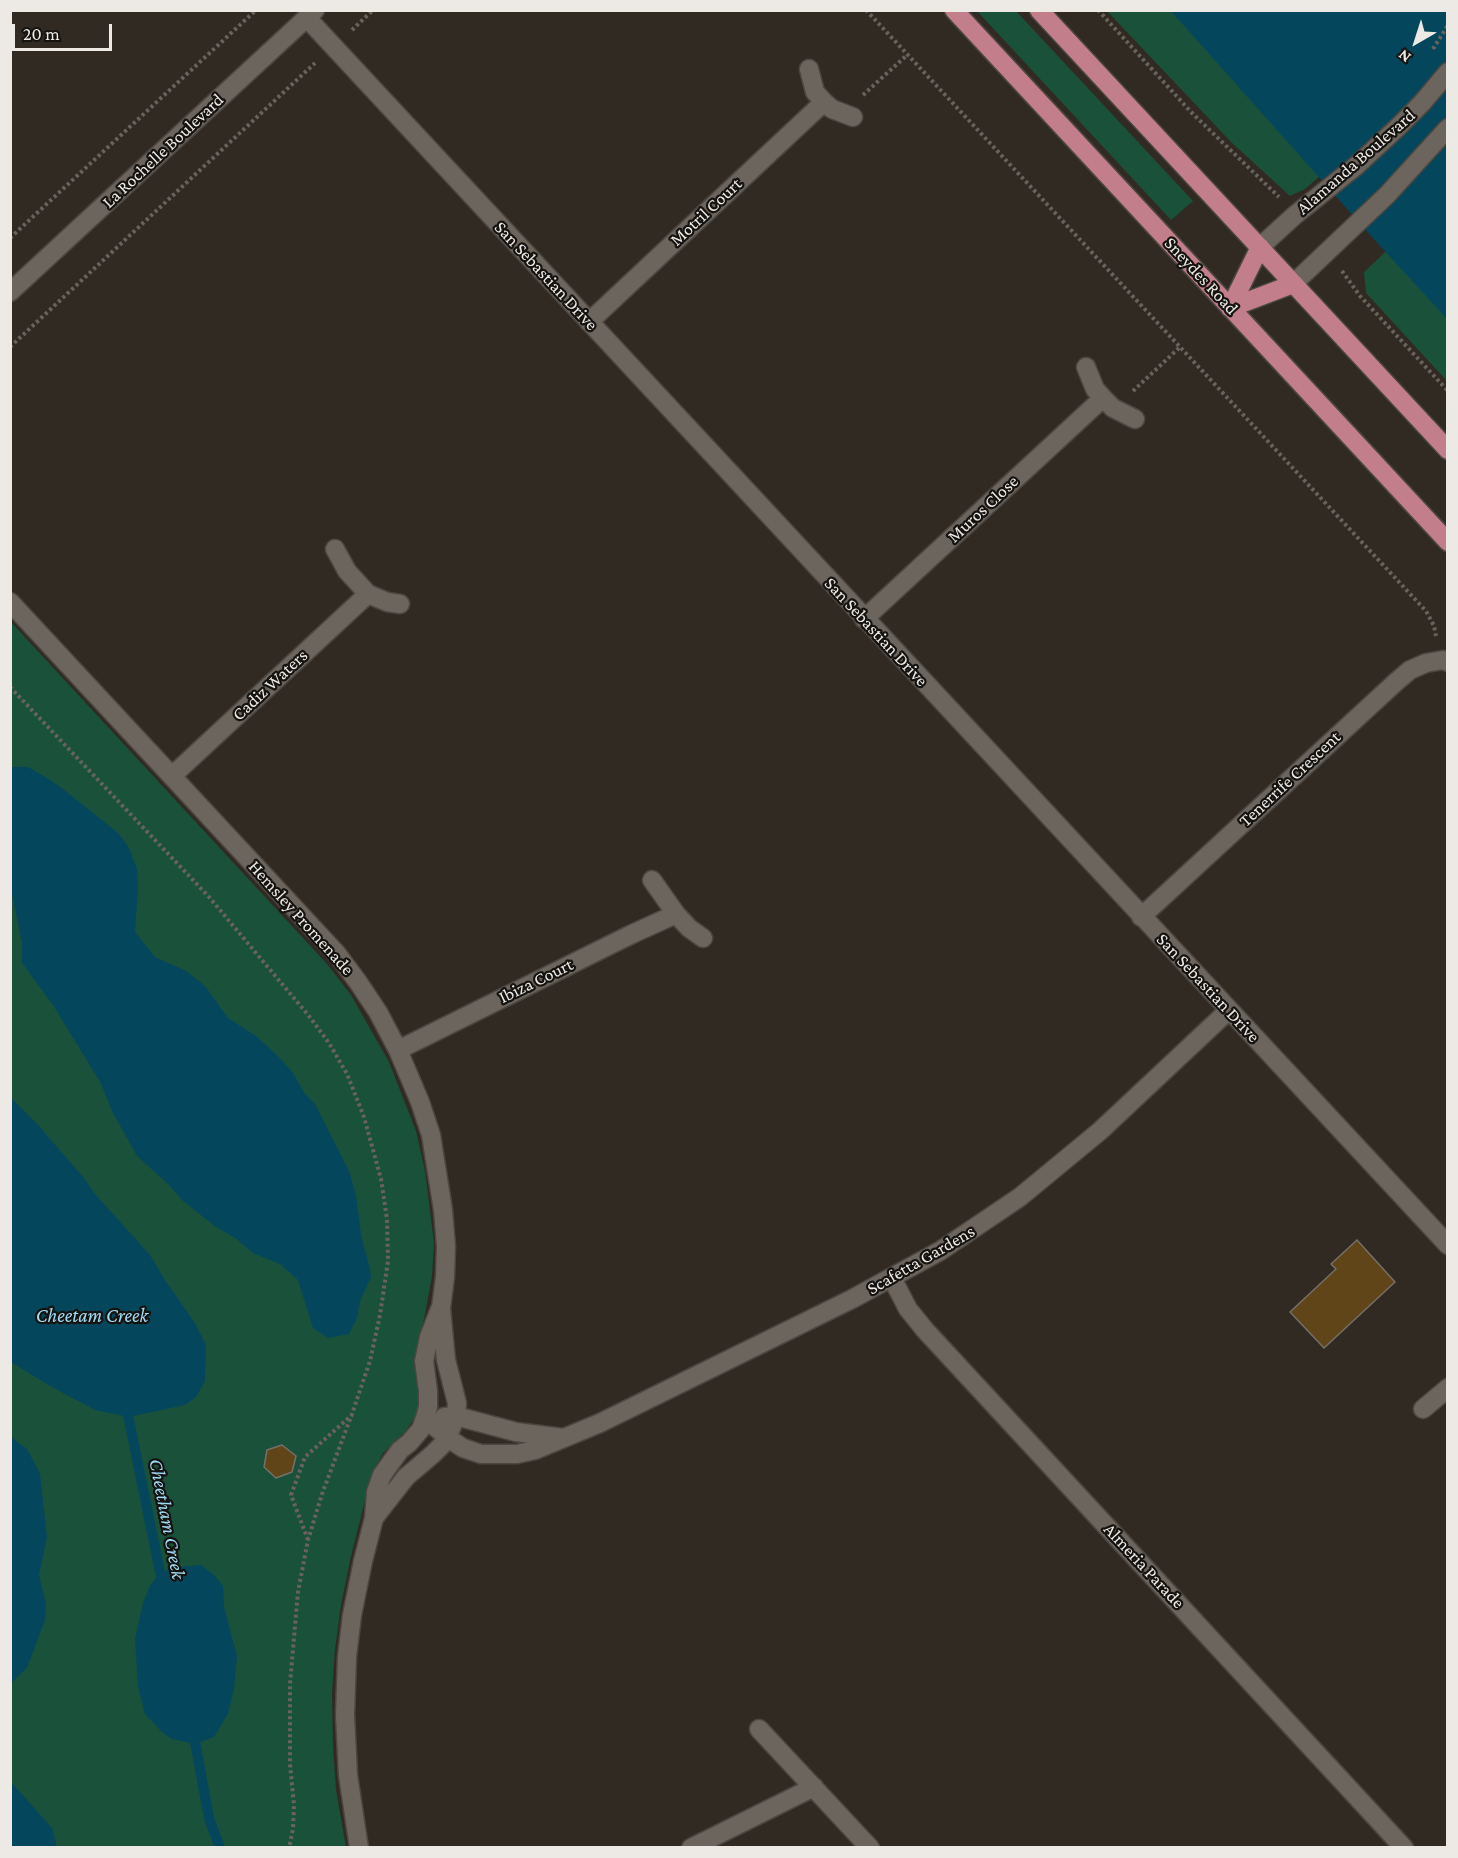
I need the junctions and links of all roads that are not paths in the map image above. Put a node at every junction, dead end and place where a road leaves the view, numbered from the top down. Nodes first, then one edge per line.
1 (954, 10) edge
2 (1039, 10) edge
3 (311, 14) edge
4 (809, 69) dead end
5 (1448, 72) edge
6 (824, 102) junction
7 (853, 117) road end
8 (1448, 128) edge
9 (1260, 247) junction
10 (1293, 284) junction
11 (10, 292) edge
12 (1230, 308) junction
13 (589, 322) junction
14 (1086, 367) dead end
15 (1103, 398) junction
16 (1132, 418) road end
17 (1448, 450) edge
18 (1448, 542) edge
19 (335, 549) dead end
20 (368, 594) junction
21 (10, 602) edge
22 (400, 604) dead end
23 (864, 619) junction
24 (1445, 661) edge
25 (172, 776) junction
26 (652, 880) dead end
27 (676, 914) junction
28 (1141, 917) junction
29 (704, 938) dead end
30 (1229, 1010) junction
31 (398, 1050) junction
32 (1448, 1245) edge
33 (892, 1278) junction
34 (441, 1308) junction
35 (1448, 1388) edge
36 (1423, 1409) dead end
37 (456, 1416) junction
38 (425, 1418) junction
39 (448, 1438) junction
40 (565, 1438) junction
41 (374, 1518) junction
42 (759, 1729) dead end
43 (814, 1787) junction
44 (359, 1848) edge
45 (691, 1848) edge
46 (870, 1848) edge
47 (1404, 1848) edge

1 - 12 main road, Sneydes Road
2 - 9 main road
3 - 11 street, La Rochelle Boulevard
3 - 13 street, San Sebastian Drive
4 - 6 street
5 - 9 street, Alamanda Boulevard
6 - 7 street
6 - 13 street, Motril Court
8 - 10 street, Alamanda Boulevard
9 - 10 main road
9 - 12 main road
10 - 12 main road
10 - 17 main road
12 - 18 main road, Sneydes Road
13 - 23 street, San Sebastian Drive
14 - 15 street
15 - 16 street
15 - 23 street, Muros Close
19 - 20 street
20 - 22 street
20 - 25 street, Cadiz Waters
21 - 25 street, Hemsley Promenade
23 - 28 street, San Sebastian Drive
24 - 28 street, Tenerrife Crescent
25 - 31 street, Hemsley Promenade
26 - 27 street
27 - 29 street
27 - 31 street, Ibiza Court
28 - 30 street, San Sebastian Drive
30 - 32 street, San Sebastian Drive
30 - 33 street, Scafetta Gardens
31 - 34 street, Hemsley Promenade
33 - 40 street, Scafetta Gardens
33 - 47 street, Almeria Parade
34 - 37 street, Hemsley Promenade
34 - 38 street, Hemsley Promenade
35 - 36 street
37 - 38 street
37 - 39 street, Hemsley Promenade
37 - 40 street
38 - 39 street, Scafetta Gardens
38 - 41 street, Hemsley Promenade
39 - 40 street, Scafetta Gardens
39 - 41 street, Hemsley Promenade
41 - 44 street, Hemsley Promenade
42 - 43 street
43 - 45 street
43 - 46 street

